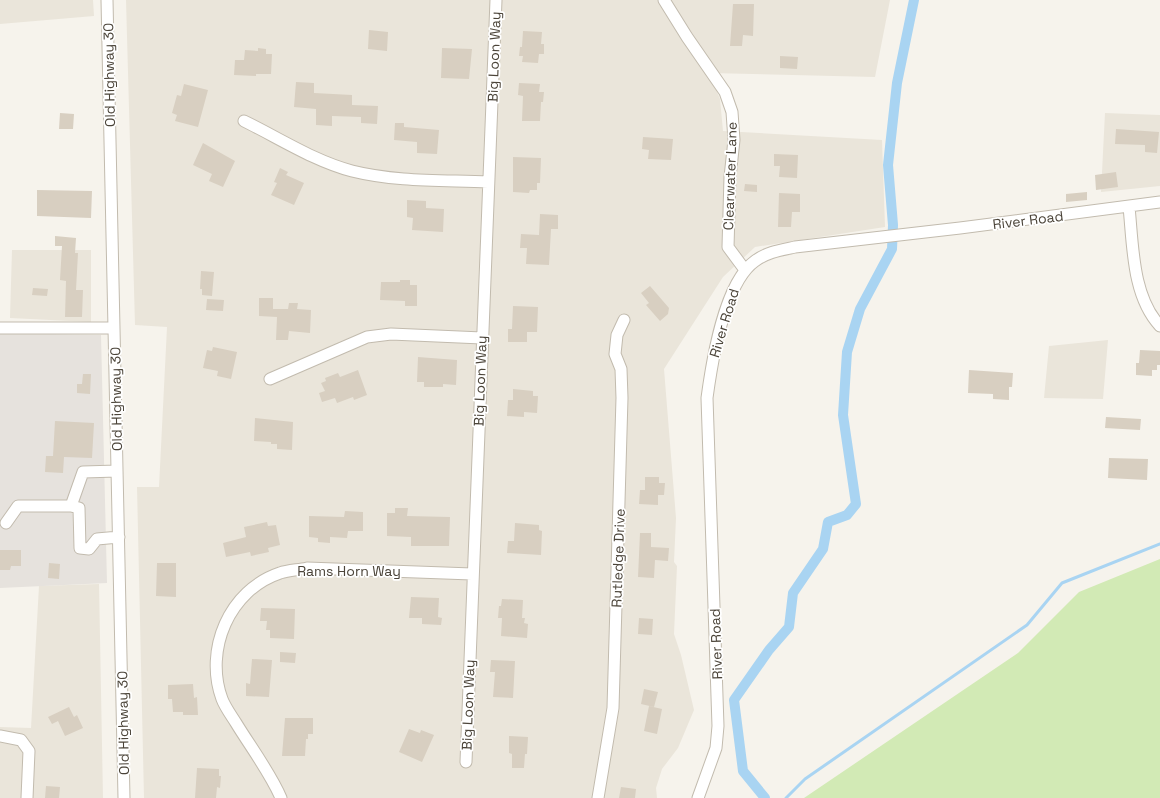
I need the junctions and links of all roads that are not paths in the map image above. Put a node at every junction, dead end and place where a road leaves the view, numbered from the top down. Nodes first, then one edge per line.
1 (107, 0) edge
2 (496, 0) edge
3 (664, 0) edge
4 (244, 121) dead end
5 (488, 182) junction
6 (1160, 202) edge
7 (1129, 207) junction
8 (745, 270) junction
9 (624, 320) dead end
10 (1160, 326) edge
11 (0, 328) edge
12 (114, 328) junction
13 (482, 338) junction
14 (270, 379) dead end
15 (117, 470) junction
16 (71, 506) junction
17 (6, 523) dead end
18 (119, 537) junction
19 (472, 574) junction
20 (0, 736) edge
21 (466, 762) dead end
22 (27, 798) edge
23 (124, 798) edge
24 (281, 798) edge
25 (598, 798) edge
26 (698, 798) edge

1 - 12 street, Old Highway 30
2 - 5 street, Big Loon Way
3 - 8 street, Clearwater Lane
4 - 5 street
5 - 13 street, Big Loon Way
6 - 7 street, River Road
7 - 8 street, River Road
7 - 10 street
8 - 26 street, River Road
9 - 25 street, Rutledge Drive
11 - 12 street
12 - 15 street, Old Highway 30
13 - 14 street
13 - 19 street, Big Loon Way
15 - 16 street
15 - 18 street, Old Highway 30
16 - 17 street
16 - 18 street
18 - 23 street, Old Highway 30
19 - 21 street, Big Loon Way
19 - 24 street, Rams Horn Way
20 - 22 street

